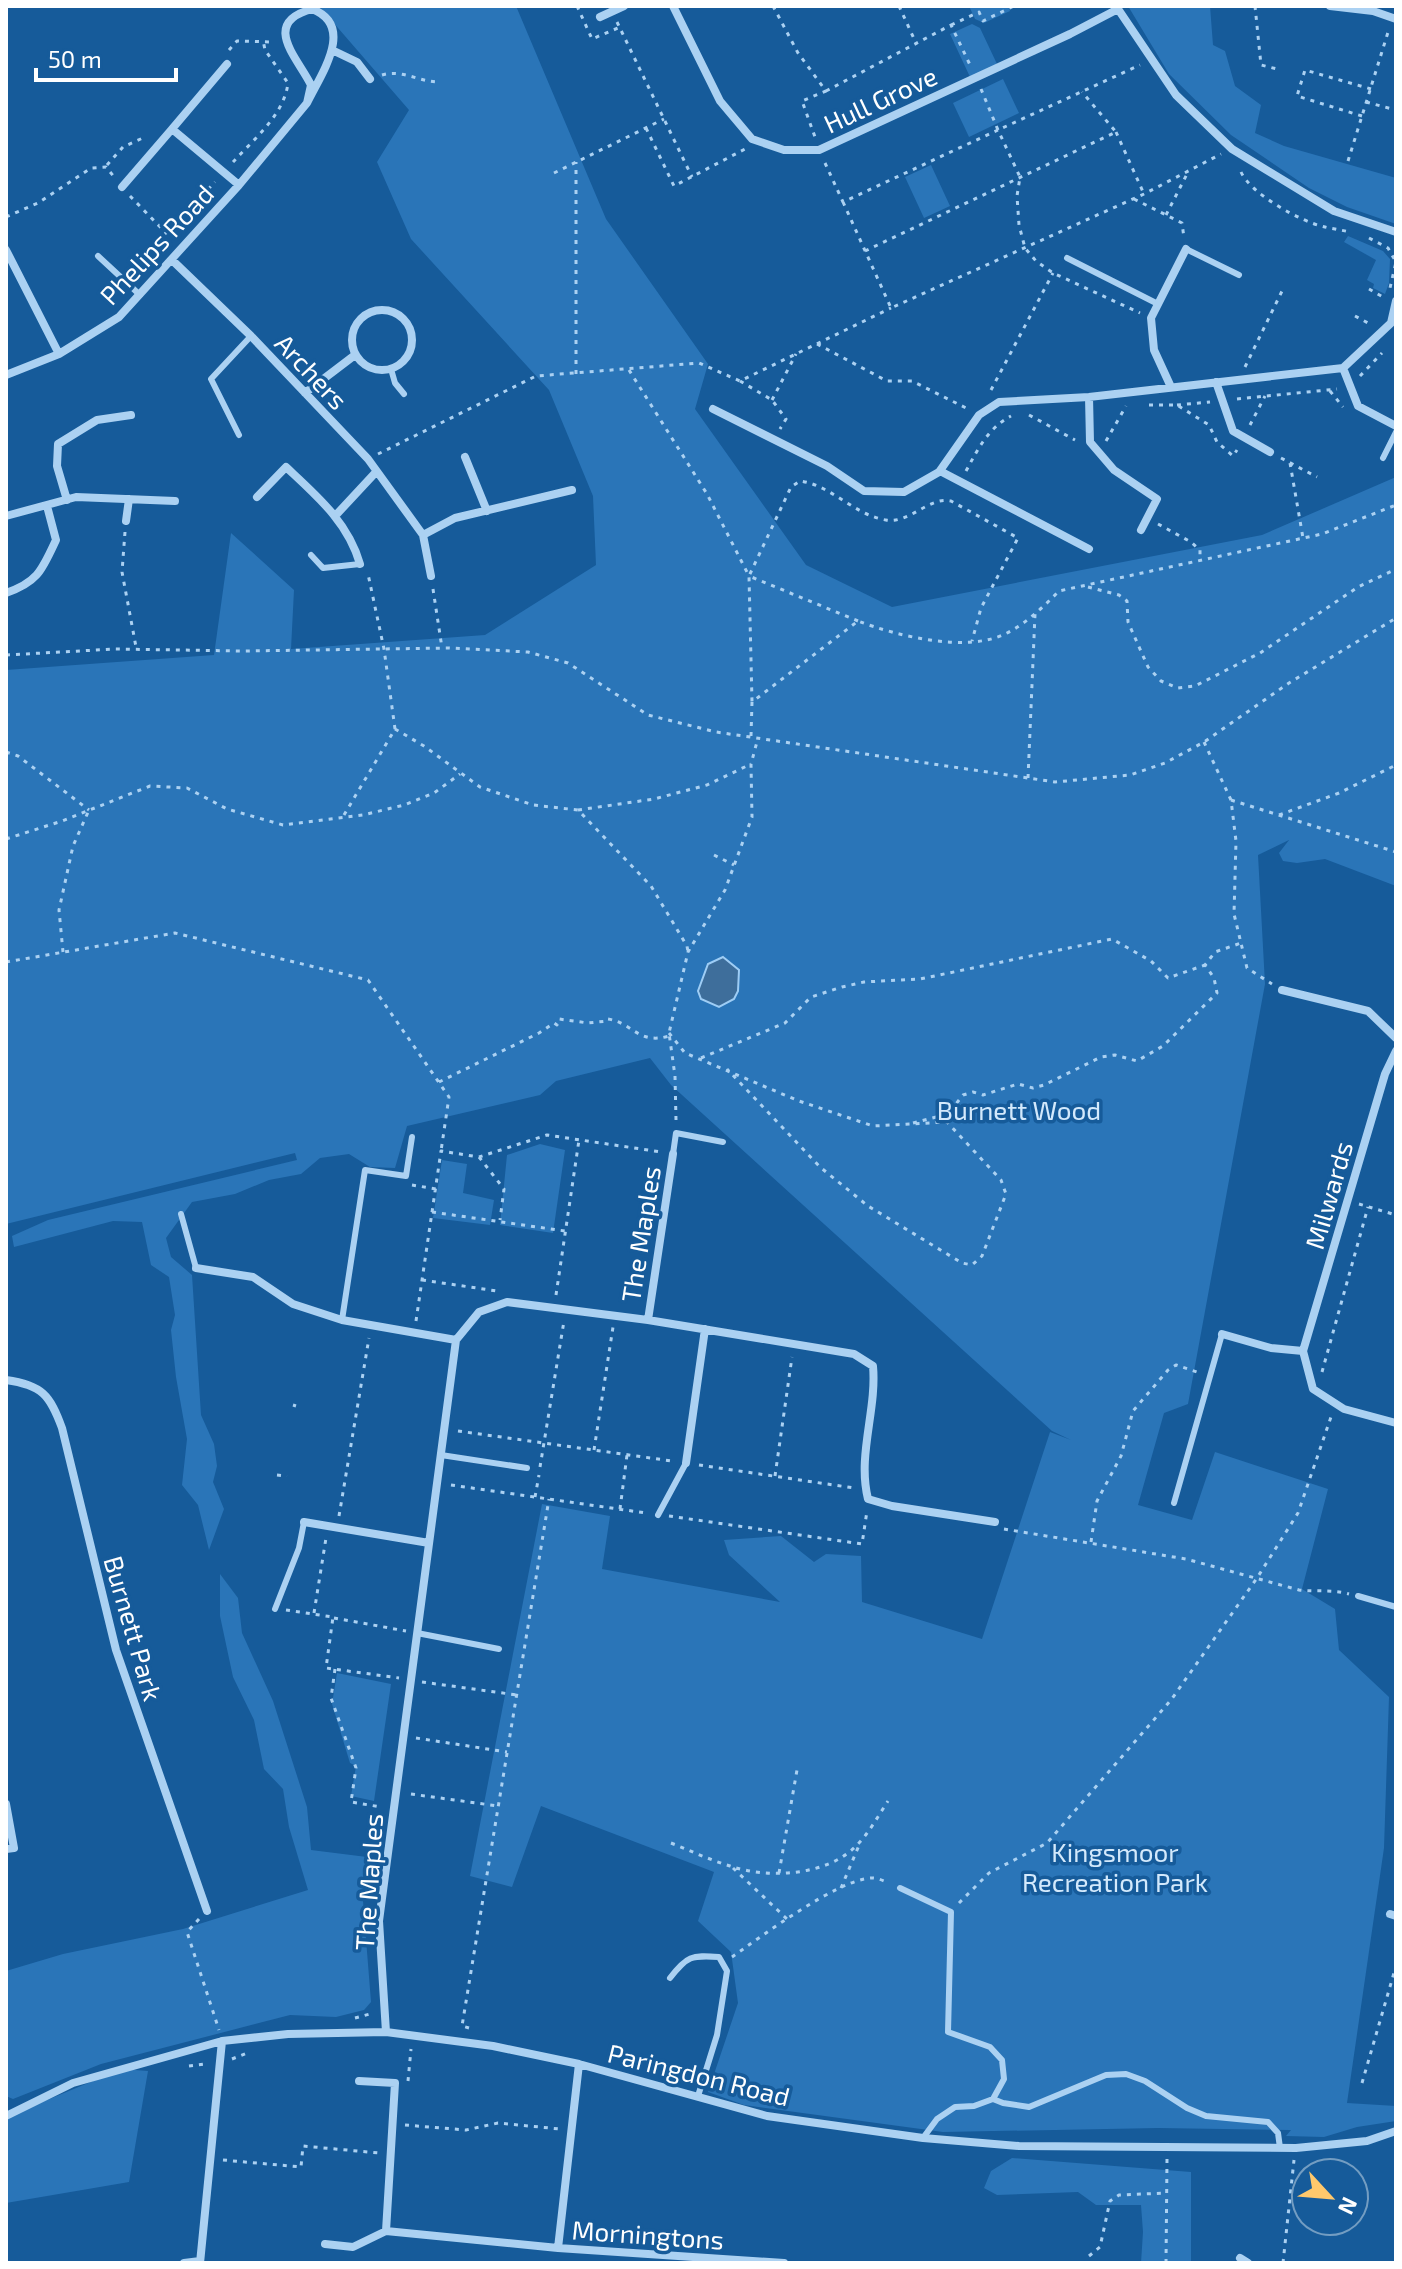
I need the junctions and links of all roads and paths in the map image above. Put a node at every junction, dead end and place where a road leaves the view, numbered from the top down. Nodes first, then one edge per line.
1 (624, 6) edge
2 (673, 6) edge
3 (899, 6) edge
4 (1014, 6) edge
5 (1255, 6) edge
6 (1330, 6) edge
7 (1117, 7) edge
8 (612, 12) junction
9 (600, 17) dead end
10 (1394, 18) edge
11 (951, 25) dead end
12 (285, 43) junction
13 (916, 43) dead end
14 (332, 50) junction
15 (227, 64) joint
16 (1281, 70) dead end
17 (370, 79) joint
18 (439, 82) dead end
19 (1371, 89) junction
20 (1082, 92) dead end
21 (1366, 102) junction
22 (307, 103) junction
23 (1396, 110) edge
24 (1362, 116) junction
25 (664, 119) junction
26 (646, 128) junction
27 (172, 129) junction
28 (998, 130) dead end
29 (1116, 132) junction
30 (760, 142) junction
31 (1232, 149) junction
32 (1219, 156) junction
33 (1227, 160) dead end
34 (1348, 161) dead end
35 (576, 162) junction
36 (1240, 170) dead end
37 (1188, 171) junction
38 (554, 173) dead end
39 (692, 177) junction
40 (1020, 177) junction
41 (239, 185) junction
42 (122, 187) junction
43 (1144, 194) junction
44 (1134, 199) junction
45 (843, 202) dead end
46 (1166, 215) junction
47 (6, 217) edge
48 (1396, 232) edge
49 (1355, 234) dead end
50 (168, 235) dead end
51 (1367, 238) dead end
52 (1025, 248) junction
53 (1186, 249) junction
54 (6, 250) edge
55 (865, 251) junction
56 (98, 256) dead end
57 (1067, 258) dead end
58 (172, 260) junction
59 (1053, 273) junction
60 (1239, 275) dead end
61 (1283, 289) dead end
62 (1369, 289) dead end
63 (140, 295) junction
64 (1396, 301) edge
65 (1158, 304) junction
66 (891, 308) junction
67 (1355, 316) dead end
68 (1151, 318) junction
69 (1378, 318) dead end
70 (1393, 324) edge
71 (251, 336) junction
72 (817, 344) junction
73 (1384, 350) dead end
74 (59, 354) junction
75 (796, 354) junction
76 (355, 355) junction
77 (1258, 366) dead end
78 (1343, 368) junction
79 (391, 369) junction
80 (629, 369) junction
81 (576, 374) junction
82 (6, 375) edge
83 (740, 381) junction
84 (1216, 382) junction
85 (1171, 387) junction
86 (1349, 388) junction
87 (305, 393) junction
88 (404, 394) dead end
89 (1265, 396) junction
90 (1089, 397) junction
91 (772, 400) junction
92 (1222, 400) junction
93 (1126, 405) dead end
94 (1139, 405) dead end
95 (1177, 405) junction
96 (713, 409) dead end
97 (1026, 413) dead end
98 (131, 415) dead end
99 (979, 415) junction
100 (1011, 416) dead end
101 (1396, 429) edge
102 (1245, 434) dead end
103 (239, 435) dead end
104 (775, 439) junction
105 (1078, 442) dead end
106 (1103, 446) dead end
107 (1238, 447) dead end
108 (1270, 452) joint
109 (465, 457) dead end
110 (1383, 458) dead end
111 (368, 459) junction
112 (1290, 463) junction
113 (940, 471) junction
114 (376, 472) junction
115 (1317, 477) dead end
116 (961, 482) junction
117 (572, 490) dead end
118 (257, 497) dead end
119 (129, 499) junction
120 (67, 500) junction
121 (175, 501) dead end
122 (951, 501) junction
123 (1396, 505) edge
124 (47, 506) junction
125 (487, 511) junction
126 (336, 515) junction
127 (6, 516) edge
128 (1147, 519) junction
129 (126, 521) joint
130 (1141, 530) dead end
131 (423, 535) junction
132 (1303, 538) junction
133 (1089, 549) dead end
134 (311, 555) dead end
135 (1200, 561) junction
136 (360, 564) junction
137 (1396, 569) edge
138 (431, 576) joint
139 (749, 576) junction
140 (1084, 586) junction
141 (6, 593) edge
142 (1035, 614) junction
143 (1396, 618) edge
144 (858, 621) junction
145 (972, 642) junction
146 (442, 648) junction
147 (136, 649) junction
148 (384, 649) junction
149 (6, 655) edge
150 (752, 702) junction
151 (395, 729) junction
152 (751, 737) junction
153 (758, 738) junction
154 (1204, 742) junction
155 (6, 752) edge
156 (751, 764) junction
157 (1396, 765) edge
158 (460, 774) junction
159 (1028, 778) junction
160 (681, 792) junction
161 (685, 798) dead end
162 (1231, 800) junction
163 (89, 810) junction
164 (578, 810) junction
165 (1279, 815) junction
166 (344, 816) junction
167 (6, 839) edge
168 (1396, 852) edge
169 (714, 855) dead end
170 (734, 865) junction
171 (1241, 943) junction
172 (63, 952) junction
173 (688, 952) junction
174 (6, 962) edge
175 (1205, 965) junction
176 (1282, 990) joint
177 (669, 1035) junction
178 (1396, 1038) edge
179 (1396, 1051) edge
180 (699, 1058) junction
181 (727, 1069) junction
182 (439, 1082) junction
183 (905, 1125) junction
184 (676, 1133) junction
185 (412, 1137) dead end
186 (579, 1140) junction
187 (723, 1142) dead end
188 (441, 1151) junction
189 (673, 1154) junction
190 (479, 1157) junction
191 (1348, 1201) junction
192 (1368, 1207) junction
193 (432, 1212) junction
194 (181, 1214) dead end
195 (1396, 1215) edge
196 (500, 1222) junction
197 (565, 1231) junction
198 (196, 1268) joint
199 (422, 1280) junction
200 (507, 1293) dead end
201 (553, 1308) junction
202 (566, 1309) junction
203 (615, 1316) junction
204 (342, 1320) junction
205 (648, 1320) junction
206 (372, 1325) junction
207 (705, 1329) junction
208 (414, 1332) junction
209 (1222, 1334) joint
210 (456, 1340) junction
211 (794, 1344) junction
212 (1303, 1351) junction
213 (1210, 1376) junction
214 (6, 1380) edge
215 (1317, 1391) junction
216 (1336, 1403) junction
217 (1396, 1423) edge
218 (444, 1429) junction
219 (544, 1443) junction
220 (594, 1450) junction
221 (441, 1455) junction
222 (627, 1455) junction
223 (686, 1463) junction
224 (527, 1468) dead end
225 (277, 1475) dead end
226 (287, 1476) dead end
227 (775, 1476) junction
228 (866, 1489) junction
229 (535, 1497) dead end
230 (549, 1499) dead end
231 (1174, 1503) dead end
232 (620, 1509) dead end
233 (658, 1515) dead end
234 (304, 1522) joint
235 (995, 1522) joint
236 (333, 1527) junction
237 (1091, 1542) junction
238 (429, 1543) junction
239 (1257, 1578) junction
240 (1358, 1596) joint
241 (1396, 1607) edge
242 (275, 1609) joint
243 (314, 1614) junction
244 (333, 1617) junction
245 (397, 1629) dead end
246 (417, 1633) junction
247 (499, 1649) dead end
248 (335, 1669) junction
249 (410, 1680) junction
250 (517, 1695) junction
251 (402, 1735) junction
252 (507, 1752) junction
253 (797, 1770) dead end
254 (395, 1792) junction
255 (888, 1801) dead end
256 (6, 1804) edge
257 (376, 1806) dead end
258 (498, 1806) junction
259 (863, 1836) junction
260 (671, 1843) dead end
261 (6, 1849) edge
262 (733, 1868) junction
263 (779, 1873) junction
264 (841, 1888) junction
265 (900, 1888) joint
266 (207, 1911) joint
267 (951, 1912) junction
268 (787, 1919) junction
269 (723, 1964) junction
270 (1396, 1966) edge
271 (670, 1978) dead end
272 (473, 2028) dead end
273 (386, 2032) junction
274 (222, 2041) junction
275 (412, 2045) dead end
276 (579, 2064) junction
277 (359, 2081) dead end
278 (1362, 2083) dead end
279 (407, 2093) dead end
280 (698, 2096) junction
281 (993, 2099) junction
282 (6, 2115) edge
283 (393, 2124) junction
284 (572, 2130) junction
285 (1396, 2131) edge
286 (923, 2138) junction
287 (1167, 2147) junction
288 (1280, 2148) junction
289 (1296, 2148) junction
290 (391, 2154) junction
291 (211, 2159) junction
292 (1166, 2193) junction
293 (386, 2231) junction
294 (325, 2244) dead end
295 (558, 2248) junction
296 (1089, 2256) dead end
297 (200, 2262) edge
298 (184, 2263) edge
299 (784, 2263) edge
300 (1166, 2263) edge
301 (1283, 2263) edge

1 - 8 street
2 - 30 street
3 - 13 path
4 - 11 path
5 - 16 path
6 - 10 street
7 - 30 street, Hull Grove
7 - 31 street
8 - 9 street
8 - 25 path
10 - 19 path
12 - 14 street
12 - 15 path
12 - 22 street
14 - 17 street
14 - 22 street, Phelips Road
15 - 27 street
17 - 18 path
19 - 21 path
19 - 24 path
20 - 29 path
21 - 23 path
21 - 24 path
22 - 41 street, Phelips Road
24 - 34 path
25 - 26 path
25 - 39 path
26 - 35 path
26 - 39 path
27 - 41 street
27 - 42 street
28 - 40 path
29 - 40 path
29 - 43 path
30 - 39 path
31 - 32 path
31 - 48 street
32 - 33 path
32 - 37 path
35 - 38 path
35 - 81 path
36 - 49 path
37 - 43 path
37 - 46 path
40 - 52 path
40 - 55 path
41 - 58 street, Phelips Road
42 - 47 path
42 - 50 path
43 - 44 path
44 - 46 path
44 - 52 path
45 - 55 path
46 - 53 path
51 - 62 path
52 - 59 path
52 - 66 path
53 - 60 lane
53 - 65 street
54 - 74 street
55 - 66 path
56 - 63 lane
57 - 65 lane
58 - 63 street, Phelips Road
58 - 71 street, Archers
59 - 68 path
59 - 99 path
61 - 77 path
63 - 74 street, Phelips Road
64 - 70 street
65 - 68 street
66 - 72 path
67 - 69 path
68 - 85 street
70 - 78 street
71 - 87 street, Archers
71 - 103 lane
72 - 75 path
72 - 99 path
73 - 86 path
74 - 82 street, Phelips Road
75 - 83 path
75 - 91 path
76 - 79 street
76 - 79 street
76 - 87 street
78 - 84 street
78 - 86 street
79 - 88 lane
80 - 81 path
80 - 83 path
80 - 139 path
81 - 111 path
83 - 91 path
84 - 85 street
84 - 92 street
85 - 90 street
86 - 89 path
86 - 101 street
87 - 111 street, Archers
89 - 92 path
89 - 102 path
90 - 99 street
90 - 128 street
91 - 104 path
92 - 95 path
92 - 108 street
93 - 106 path
94 - 95 path
95 - 107 path
96 - 104 street
97 - 105 path
98 - 120 street
99 - 113 street
100 - 116 path
101 - 110 lane
104 - 113 street
108 - 112 path
109 - 125 street
111 - 114 street, Archers
112 - 115 path
112 - 132 path
113 - 116 street
114 - 126 street
114 - 131 street, Archers
116 - 122 path
116 - 133 street
117 - 125 street
118 - 126 street
119 - 120 street
119 - 121 street
119 - 129 street
120 - 124 street
122 - 139 path
122 - 145 path
123 - 132 path
124 - 127 street
124 - 141 street
125 - 131 street
126 - 136 street
128 - 130 street
128 - 135 path
129 - 147 path
131 - 138 street
132 - 135 path
134 - 136 lane
135 - 140 path
136 - 148 path
137 - 140 path
138 - 146 path
139 - 144 path
139 - 150 path
140 - 142 path
142 - 145 path
142 - 159 path
143 - 154 path
144 - 145 path
144 - 150 path
146 - 148 path
146 - 152 path
147 - 148 path
147 - 149 path
148 - 151 path
150 - 152 path
151 - 158 path
151 - 166 path
152 - 153 path
153 - 156 path
153 - 159 path
154 - 159 path
154 - 162 path
155 - 163 path
156 - 160 path
156 - 170 path
157 - 165 path
158 - 164 path
158 - 166 path
160 - 161 path
160 - 164 path
162 - 165 path
162 - 171 path
163 - 166 path
163 - 167 path
163 - 172 path
164 - 173 path
165 - 168 path
169 - 170 path
170 - 173 path
171 - 175 path
171 - 176 path
172 - 174 path
172 - 182 path
173 - 177 path
175 - 180 path
175 - 183 path
176 - 178 street
177 - 180 path
177 - 182 path
177 - 184 path
179 - 191 street, Milwards
180 - 181 path
181 - 183 path
181 - 183 path
182 - 188 path
184 - 187 lane
184 - 189 lane
185 - 204 lane
186 - 189 path
186 - 190 path
186 - 197 path
188 - 190 path
188 - 193 path
189 - 205 street, The Maples
190 - 196 path
191 - 192 path
191 - 212 street, Milwards
192 - 195 path
192 - 215 path
193 - 196 path
193 - 199 path
194 - 198 lane
196 - 197 path
197 - 201 path
198 - 204 street
199 - 200 path
199 - 208 path
201 - 202 street, The Maples
201 - 210 street, The Maples
202 - 203 street, The Maples
202 - 219 path
203 - 205 street, The Maples
203 - 220 path
204 - 206 street
205 - 207 street, The Maples
206 - 208 street
206 - 236 path
207 - 211 street, The Maples
207 - 223 street
208 - 210 street
209 - 212 street
209 - 213 lane
210 - 218 street, The Maples
211 - 227 path
211 - 228 street, The Maples
212 - 215 street
213 - 231 lane
213 - 237 path
214 - 266 street, Burnett Park
215 - 216 street
216 - 217 street
216 - 239 path
218 - 219 path
218 - 221 street, The Maples
219 - 220 path
219 - 229 path
220 - 222 path
221 - 224 lane
221 - 238 street, The Maples
222 - 223 path
222 - 232 path
223 - 227 path
223 - 233 lane
225 - 226 path
227 - 228 path
228 - 235 street
230 - 250 path
234 - 236 street
234 - 242 lane
235 - 237 path
236 - 238 street
236 - 243 path
237 - 239 path
238 - 246 street, The Maples
239 - 240 path
239 - 267 path
240 - 241 lane
242 - 243 path
243 - 244 path
244 - 245 path
244 - 248 path, The Maples
246 - 247 lane
246 - 249 street, The Maples
248 - 249 path
248 - 257 path, The Maples
249 - 250 path
249 - 251 street, The Maples
250 - 252 path
251 - 252 path
251 - 254 street, The Maples
252 - 258 path
253 - 263 path
254 - 258 path
254 - 273 street, The Maples
255 - 259 path
256 - 261 street
258 - 272 path
259 - 263 path
259 - 264 path
260 - 262 path
262 - 263 path
262 - 268 path
264 - 265 path
264 - 268 path
265 - 267 lane
266 - 274 path
267 - 281 lane
268 - 269 path
269 - 271 lane
269 - 280 lane
270 - 278 path
273 - 274 street, Paringdon Road
273 - 276 street, Paringdon Road
274 - 282 street, Paringdon Road
274 - 291 street
275 - 279 path
276 - 280 street, Paringdon Road
276 - 284 street, Morningtons
277 - 283 street
280 - 286 street, Paringdon Road
281 - 286 lane
281 - 288 lane
283 - 284 path
283 - 290 street
284 - 295 street, Morningtons
285 - 289 street, Paringdon Road
286 - 287 street, Paringdon Road
287 - 288 street, Paringdon Road
287 - 292 path
288 - 289 street, Paringdon Road
289 - 301 path
290 - 291 path
290 - 293 street
291 - 297 street
292 - 296 path
292 - 300 path
293 - 294 street, Morningtons
293 - 295 street, Morningtons
295 - 299 street, Morningtons
297 - 298 street

